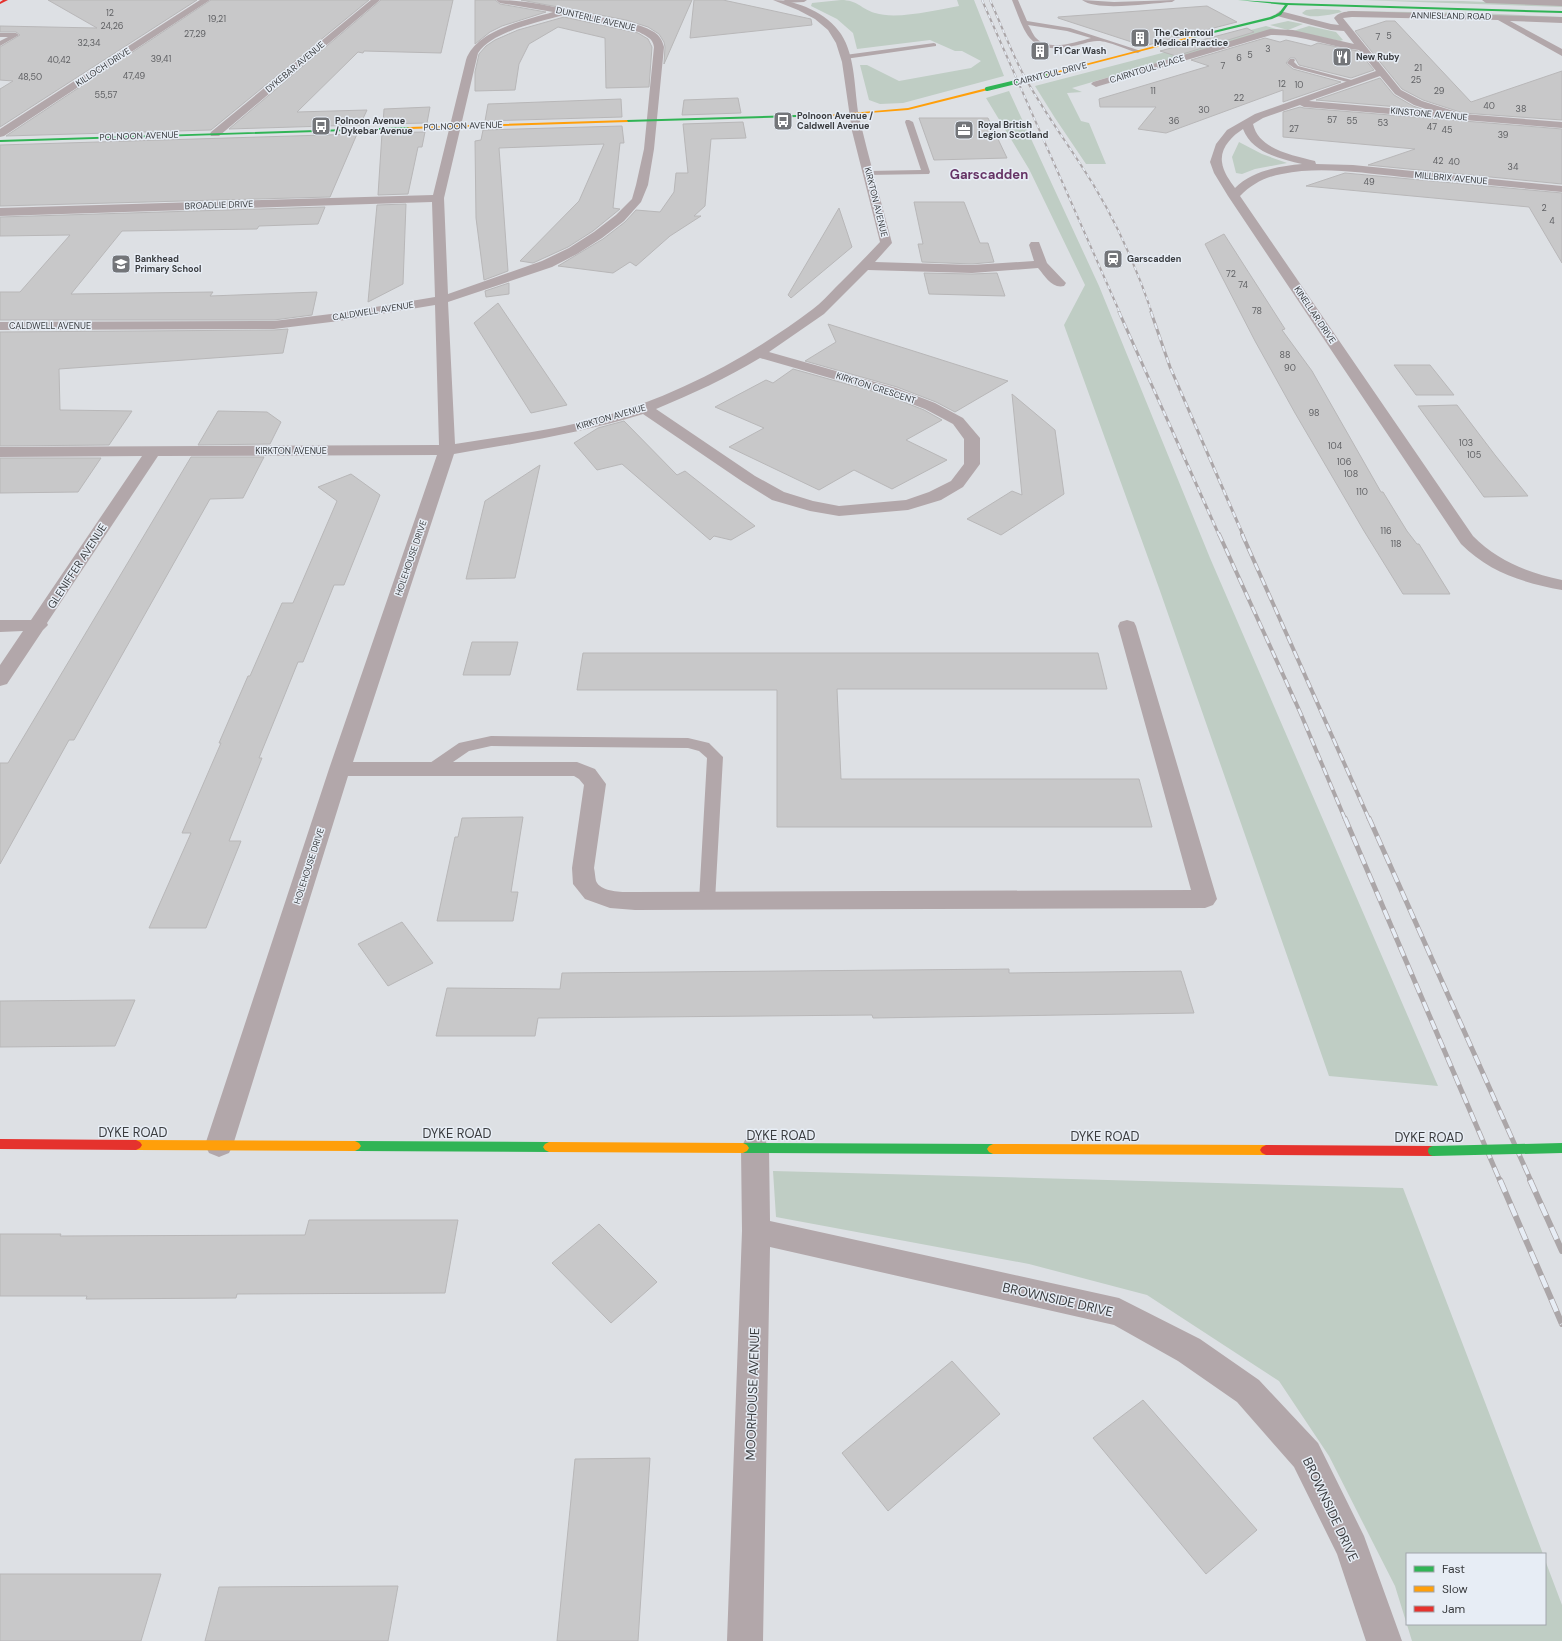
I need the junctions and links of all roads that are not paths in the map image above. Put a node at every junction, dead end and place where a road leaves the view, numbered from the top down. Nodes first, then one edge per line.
1 (6, 0) edge
2 (206, 0) edge
3 (376, 0) edge
4 (500, 0) edge
5 (804, 0) edge
6 (1015, 0) edge
7 (1085, 0) edge
8 (1172, 0) edge
9 (1240, 0) edge
10 (1486, 0) edge
11 (781, 1) edge
12 (1135, 1) edge
13 (0, 3) edge
14 (1337, 3) edge
15 (1562, 3) edge
16 (1287, 4) junction
17 (564, 12) junction
18 (1562, 12) edge
19 (1280, 14) junction
20 (1497, 17) junction
21 (1562, 20) edge
22 (1024, 22) junction
23 (1346, 28) junction
24 (0, 35) edge
25 (1098, 39) junction
26 (0, 44) edge
27 (934, 45) dead end
28 (1361, 47) junction
29 (1138, 51) junction
30 (1562, 53) edge
31 (845, 57) junction
32 (1292, 60) dead end
33 (1382, 72) junction
34 (1355, 82) junction
35 (1096, 84) dead end
36 (1296, 103) junction
37 (854, 114) junction
38 (1459, 116) junction
39 (651, 120) junction
40 (909, 122) dead end
41 (1247, 122) junction
42 (1562, 125) edge
43 (455, 127) junction
44 (0, 134) edge
45 (215, 134) junction
46 (0, 141) edge
47 (1340, 168) junction
48 (868, 173) junction
49 (1562, 188) edge
50 (1234, 196) junction
51 (438, 198) junction
52 (0, 212) edge
53 (1035, 246) dead end
54 (1041, 264) junction
55 (865, 266) junction
56 (1059, 283) dead end
57 (442, 300) junction
58 (0, 326) edge
59 (758, 353) junction
60 (645, 408) junction
61 (448, 450) junction
62 (153, 451) junction
63 (0, 452) edge
64 (1562, 585) edge
65 (39, 625) junction
66 (0, 626) edge
67 (1127, 626) dead end
68 (0, 680) edge
69 (340, 769) junction
70 (432, 769) junction
71 (707, 901) junction
72 (0, 1144) edge
73 (219, 1145) junction
74 (755, 1148) junction
75 (1562, 1148) edge
76 (756, 1231) junction
77 (745, 1641) edge
78 (1384, 1641) edge

1 - 13 street
2 - 44 street, KILLOCH DRIVE
3 - 45 street, DYKEBAR AVENUE
4 - 17 street, DUNTERLIE AVENUE
5 - 11 lane
6 - 22 lane
7 - 12 lane
8 - 12 lane
9 - 16 street, ANNIESLAND ROAD
10 - 15 street, ANNIESLAND ROAD
11 - 31 street, KIRKTON AVENUE
14 - 16 street, ANNIESLAND ROAD
14 - 18 street, ANNIESLAND ROAD
16 - 19 street
17 - 39 street, DUNTERLIE AVENUE
17 - 43 street, HOLEHOUSE DRIVE
19 - 23 street
19 - 29 street, CAIRNTOUL DRIVE
20 - 21 street, ANNIESLAND ROAD
20 - 23 street, ANNIESLAND ROAD
20 - 30 street
22 - 25 lane
22 - 25 lane
23 - 28 street
24 - 26 lane
25 - 29 lane
27 - 31 lane
28 - 33 street
28 - 35 street, CAIRNTOUL PLACE
29 - 37 street, CAIRNTOUL DRIVE, bridge
31 - 37 street, KIRKTON AVENUE
32 - 34 lane
33 - 34 street, KINELLAR DRIVE
33 - 38 street
34 - 36 street, KINELLAR DRIVE
36 - 38 street, KINSTONE AVENUE
36 - 41 street, KINELLAR DRIVE
37 - 39 street, POLNOON AVENUE
37 - 48 street, KIRKTON AVENUE
38 - 42 street, KINSTONE AVENUE
39 - 43 street, POLNOON AVENUE
39 - 57 street, CALDWELL AVENUE
40 - 48 lane
41 - 47 street, MILLBRIX AVENUE
41 - 50 street, KINELLAR DRIVE
43 - 45 street, POLNOON AVENUE
43 - 51 street, HOLEHOUSE DRIVE
45 - 46 street, POLNOON AVENUE
47 - 49 street, MILLBRIX AVENUE
47 - 50 street, MILLBRIX AVENUE
48 - 55 street, KIRKTON AVENUE
50 - 64 street, KINELLAR DRIVE
51 - 52 street, BROADLIE DRIVE
51 - 57 street, HOLEHOUSE DRIVE
53 - 54 street
54 - 55 street
54 - 56 street
55 - 59 street, KIRKTON AVENUE
57 - 58 street, CALDWELL AVENUE
57 - 61 street, HOLEHOUSE DRIVE
59 - 60 street, KIRKTON AVENUE
59 - 60 street, KIRKTON CRESCENT
60 - 61 street, KIRKTON AVENUE
61 - 62 street, KIRKTON AVENUE
61 - 69 street, HOLEHOUSE DRIVE
62 - 63 street, KIRKTON AVENUE
62 - 65 street, GLENIFFER AVENUE
65 - 66 street
65 - 68 street, GLENIFFER AVENUE
67 - 71 street
69 - 70 street
69 - 73 street, HOLEHOUSE DRIVE
70 - 71 street
70 - 71 lane
72 - 73 street, DYKE ROAD
73 - 74 street, DYKE ROAD
74 - 75 street, DYKE ROAD, bridge
74 - 76 street, MOORHOUSE AVENUE
76 - 77 street, MOORHOUSE AVENUE
76 - 78 street, BROWNSIDE DRIVE

